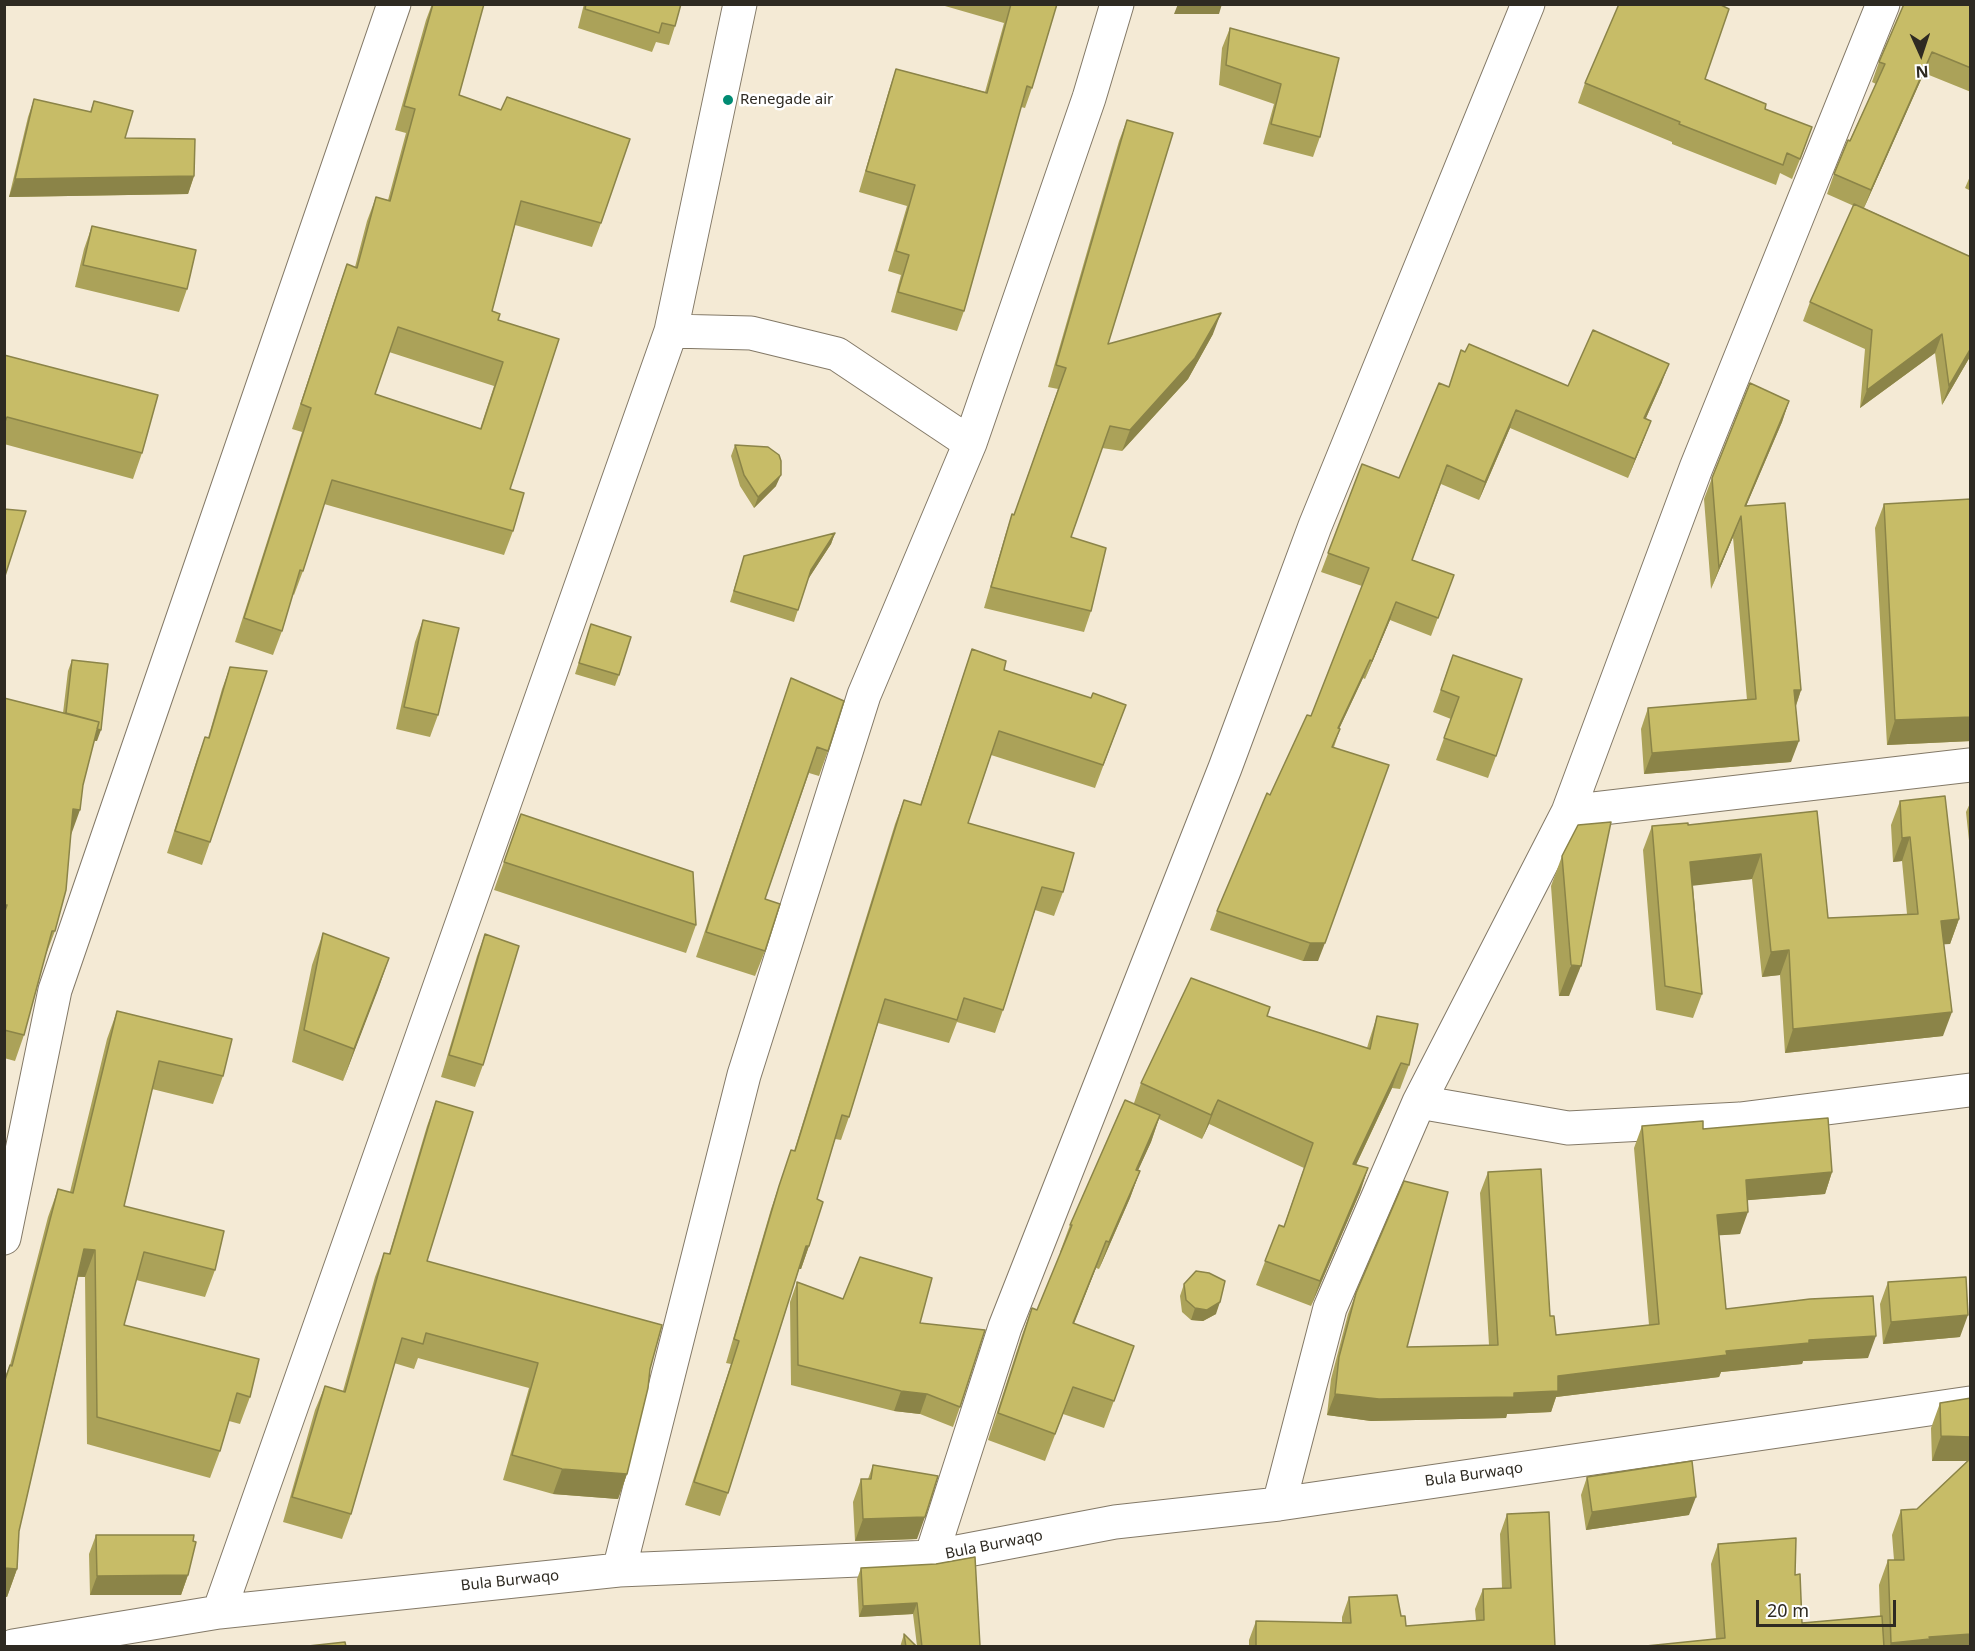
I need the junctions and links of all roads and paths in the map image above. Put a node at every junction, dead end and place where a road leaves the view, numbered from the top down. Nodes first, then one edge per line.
1 (394, 4) edge
2 (740, 4) edge
3 (1117, 4) edge
4 (1528, 4) edge
5 (1883, 4) edge
6 (671, 331) junction
7 (970, 443) junction
8 (1971, 765) edge
9 (1568, 812) junction
10 (1971, 1090) edge
11 (1419, 1102) junction
12 (4, 1238) edge
13 (1971, 1403) edge
14 (1279, 1504) junction
15 (931, 1557) junction
16 (619, 1570) junction
17 (219, 1612) junction
18 (13, 1647) edge

1 - 12 street
2 - 6 street
3 - 7 street
4 - 15 street
5 - 9 street
6 - 7 street
6 - 17 street
7 - 16 street
8 - 9 street
9 - 11 street
10 - 11 street
11 - 14 street
13 - 14 street, Bula Burwaqo
14 - 15 street, Bula Burwaqo
15 - 16 street, Bula Burwaqo
16 - 17 street, Bula Burwaqo
17 - 18 street, Bula Burwaqo

